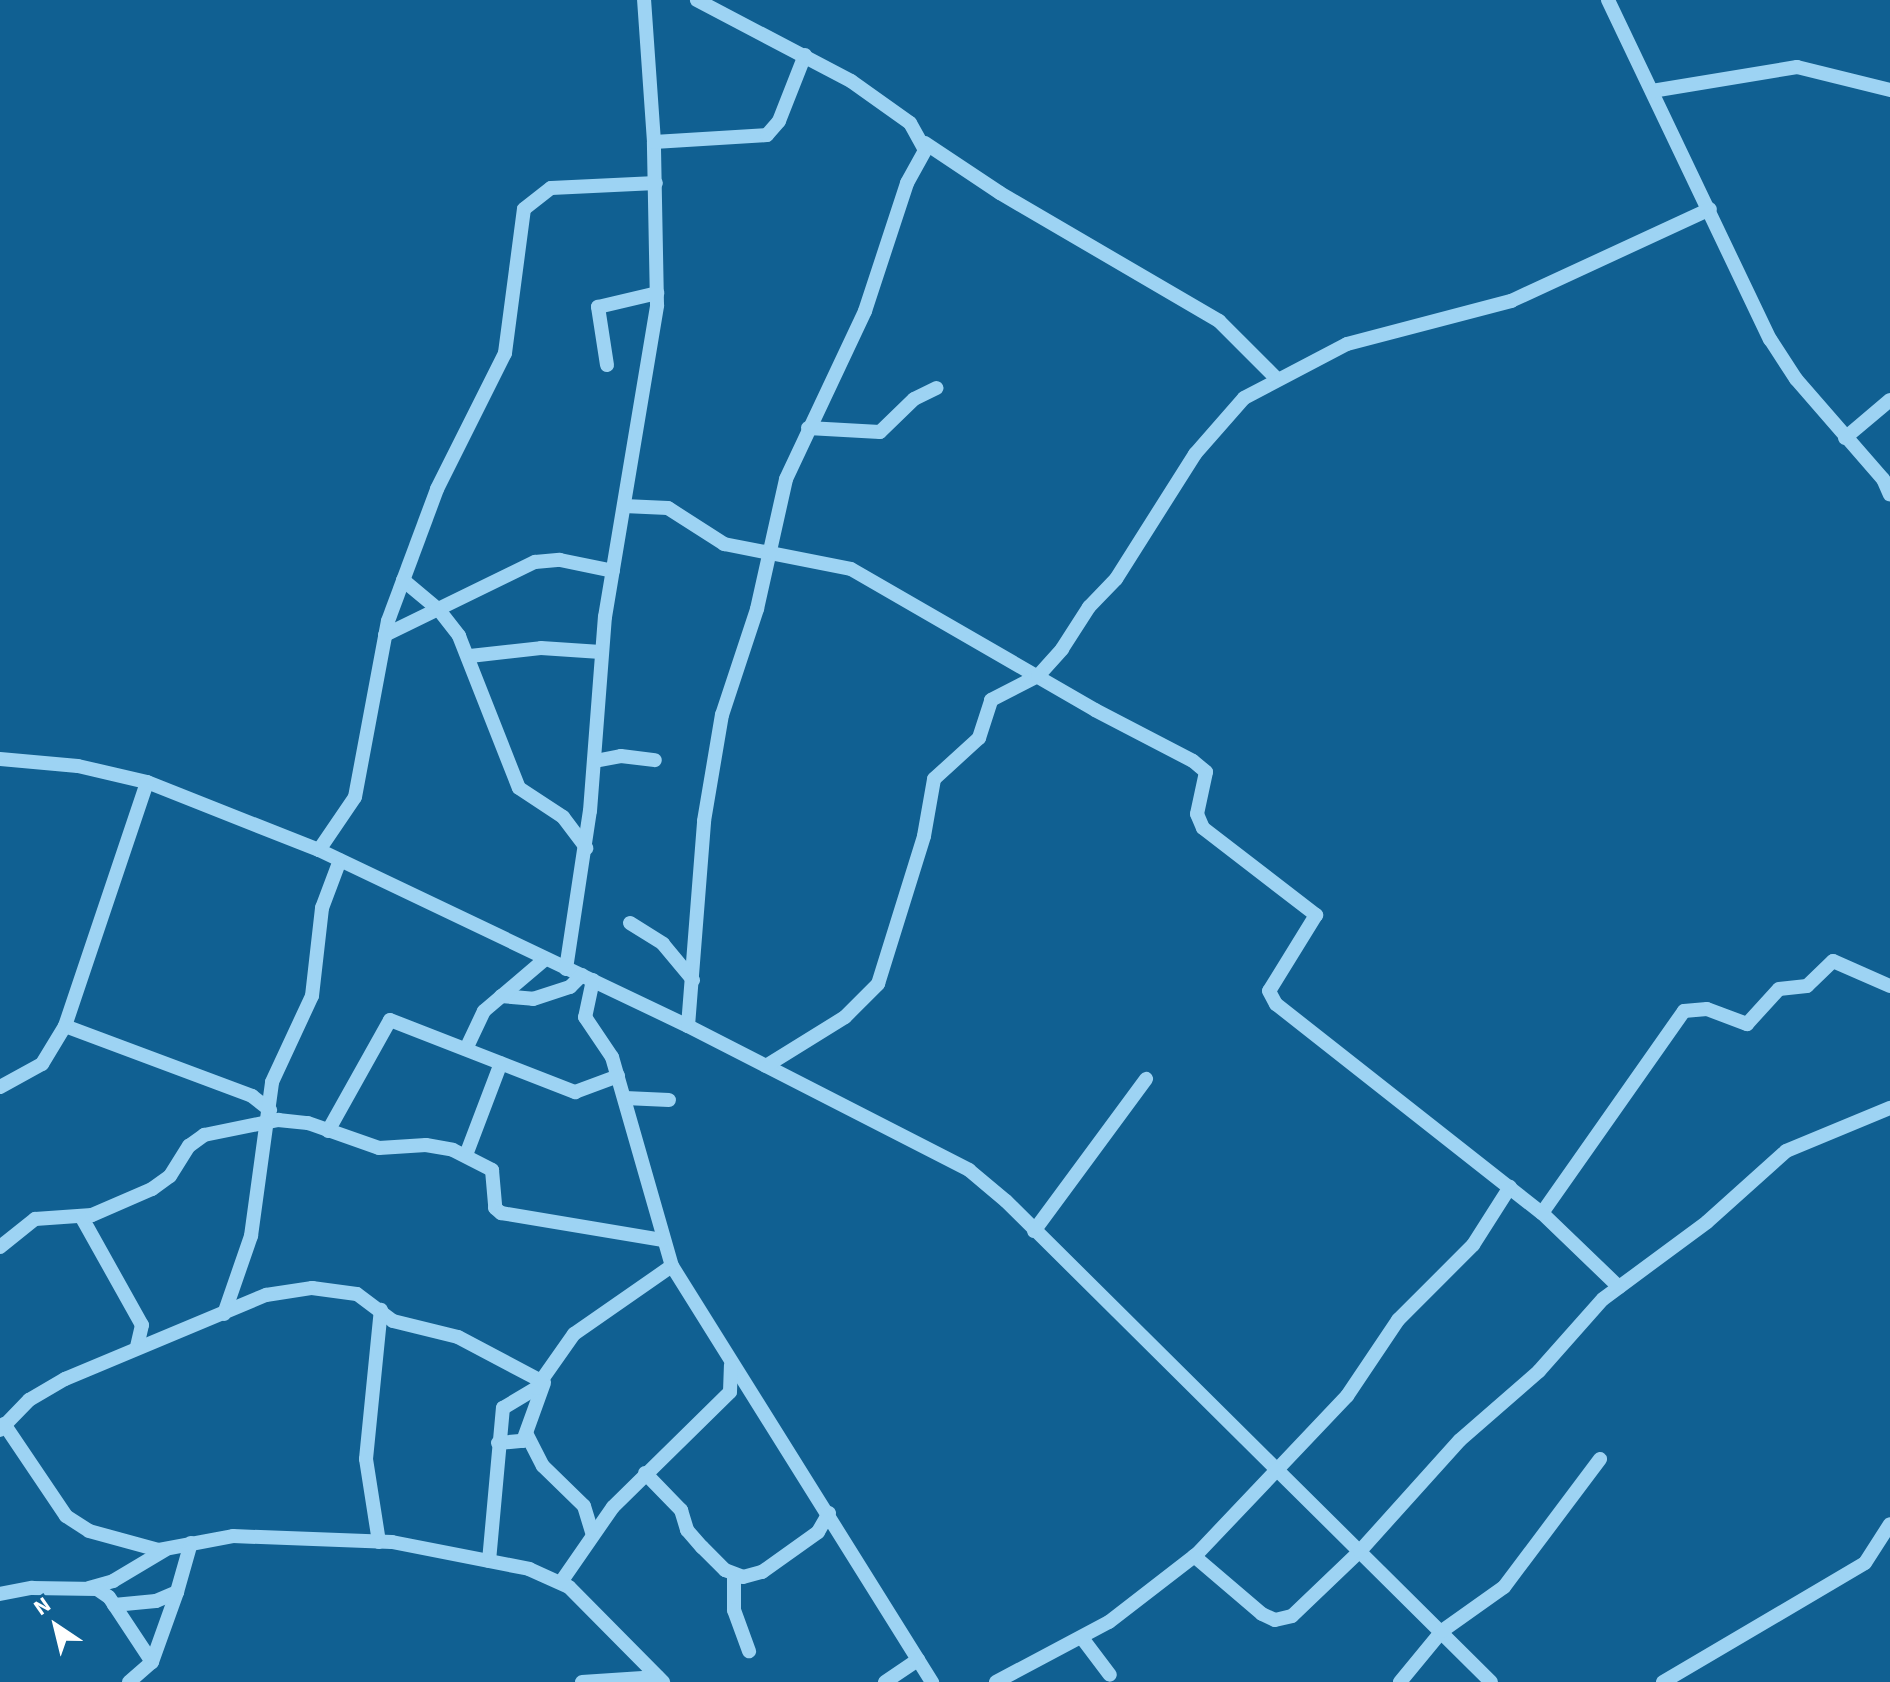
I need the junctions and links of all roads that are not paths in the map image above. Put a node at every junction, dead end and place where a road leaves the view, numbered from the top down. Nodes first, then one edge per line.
1 (644, 0) edge
2 (697, 0) edge
3 (1608, 0) edge
4 (805, 55) junction
5 (1890, 90) edge
6 (1652, 91) junction
7 (654, 142) junction
8 (925, 143) junction
9 (656, 183) junction
10 (1710, 209) junction
11 (657, 293) junction
12 (607, 365) dead end
13 (1277, 379) junction
14 (937, 388) dead end
15 (1890, 400) edge
16 (808, 428) junction
17 (1845, 438) junction
18 (1890, 495) edge
19 (624, 506) junction
20 (770, 556) junction
21 (613, 571) junction
22 (403, 580) junction
23 (439, 610) junction
24 (385, 635) junction
25 (601, 652) junction
26 (470, 656) junction
27 (1038, 676) junction
28 (0, 759) edge
29 (655, 760) dead end
30 (595, 761) junction
31 (147, 782) junction
32 (586, 848) junction
33 (319, 850) junction
34 (340, 860) junction
35 (630, 923) dead end
36 (544, 960) junction
37 (566, 969) junction
38 (587, 978) junction
39 (693, 980) junction
40 (1890, 986) edge
41 (501, 996) junction
42 (65, 1026) junction
43 (688, 1026) junction
44 (466, 1049) junction
45 (501, 1063) junction
46 (766, 1066) junction
47 (618, 1076) junction
48 (1146, 1079) dead end
49 (0, 1087) edge
50 (625, 1098) junction
51 (669, 1100) dead end
52 (1890, 1108) edge
53 (271, 1116) junction
54 (328, 1131) junction
55 (466, 1155) junction
56 (1510, 1187) junction
57 (1542, 1213) junction
58 (81, 1216) junction
59 (1034, 1231) junction
60 (662, 1240) junction
61 (0, 1247) edge
62 (672, 1266) junction
63 (1619, 1287) junction
64 (381, 1310) junction
65 (224, 1314) junction
66 (137, 1347) junction
67 (731, 1364) junction
68 (544, 1380) junction
69 (730, 1392) junction
70 (750, 1393) junction
71 (2, 1427) edge
72 (527, 1435) junction
73 (498, 1443) junction
74 (1600, 1459) dead end
75 (1276, 1469) junction
76 (645, 1473) junction
77 (829, 1513) junction
78 (1890, 1524) edge
79 (818, 1532) junction
80 (593, 1535) junction
81 (842, 1536) junction
82 (379, 1542) junction
83 (191, 1543) junction
84 (165, 1550) junction
85 (1360, 1551) junction
86 (1194, 1556) junction
87 (489, 1561) junction
88 (734, 1575) junction
89 (561, 1582) junction
90 (89, 1588) junction
91 (177, 1592) junction
92 (0, 1594) edge
93 (114, 1605) junction
94 (1442, 1631) junction
95 (1082, 1638) junction
96 (749, 1651) dead end
97 (918, 1660) junction
98 (152, 1662) junction
99 (1110, 1675) dead end
100 (660, 1680) edge
101 (129, 1682) edge
102 (582, 1682) edge
103 (885, 1682) edge
104 (932, 1682) edge
105 (996, 1682) edge
106 (1400, 1682) edge
107 (1491, 1682) edge
108 (1663, 1682) edge

1 - 7 street
2 - 4 street
3 - 6 street
4 - 7 street
4 - 8 street
5 - 6 street
6 - 10 street
7 - 9 street
8 - 13 street
8 - 16 street
9 - 11 street
9 - 22 street
10 - 13 street
10 - 17 street
11 - 12 street
11 - 19 street
13 - 27 street
14 - 16 street
15 - 17 street
16 - 20 street
17 - 18 street
19 - 20 street
19 - 21 street
20 - 27 street
20 - 39 street
21 - 23 street
21 - 25 street
22 - 23 street
22 - 24 street
23 - 24 street
23 - 26 street
24 - 33 street
25 - 26 street
25 - 30 street
26 - 32 street
27 - 46 street
27 - 56 street
28 - 31 street
29 - 30 street
30 - 32 street
31 - 33 street
31 - 42 street
32 - 37 street
33 - 34 street
34 - 36 street
34 - 53 street
35 - 39 street
36 - 37 street
36 - 41 street
37 - 38 street
38 - 41 street
38 - 43 street
38 - 47 street
39 - 43 street
40 - 57 street
41 - 44 street
42 - 49 street
42 - 53 street
43 - 46 street
44 - 45 street
44 - 54 street
45 - 47 street
45 - 55 street
46 - 59 street
47 - 50 street
48 - 59 street
50 - 51 street
50 - 60 street
52 - 63 street
53 - 54 street
53 - 58 street
53 - 65 street
54 - 55 street
55 - 60 street
56 - 57 street
56 - 75 street
57 - 63 street
58 - 61 street
58 - 66 street
59 - 75 street
60 - 62 street
62 - 67 street
62 - 68 street
63 - 85 street
64 - 65 street
64 - 68 street
64 - 82 street
65 - 66 street
66 - 71 street
67 - 69 street
67 - 70 street
68 - 72 street
68 - 73 street
69 - 70 street
69 - 76 street
70 - 77 street
71 - 84 street
72 - 73 street
72 - 80 street
73 - 87 street
74 - 94 street
75 - 85 street
75 - 86 street
76 - 80 street
76 - 88 street
77 - 79 street
77 - 81 street
78 - 108 street
79 - 81 street
79 - 88 street
80 - 89 street
81 - 97 street
82 - 83 street
82 - 87 street
83 - 84 street
83 - 91 street
84 - 90 street
85 - 86 street
85 - 94 street
86 - 95 street
87 - 89 street
88 - 96 street
89 - 100 street
90 - 92 street
90 - 93 street
91 - 93 street
91 - 98 street
93 - 98 street
94 - 106 street
94 - 107 street
95 - 99 street
95 - 105 street
97 - 103 street
97 - 104 street
98 - 101 street
100 - 102 street

